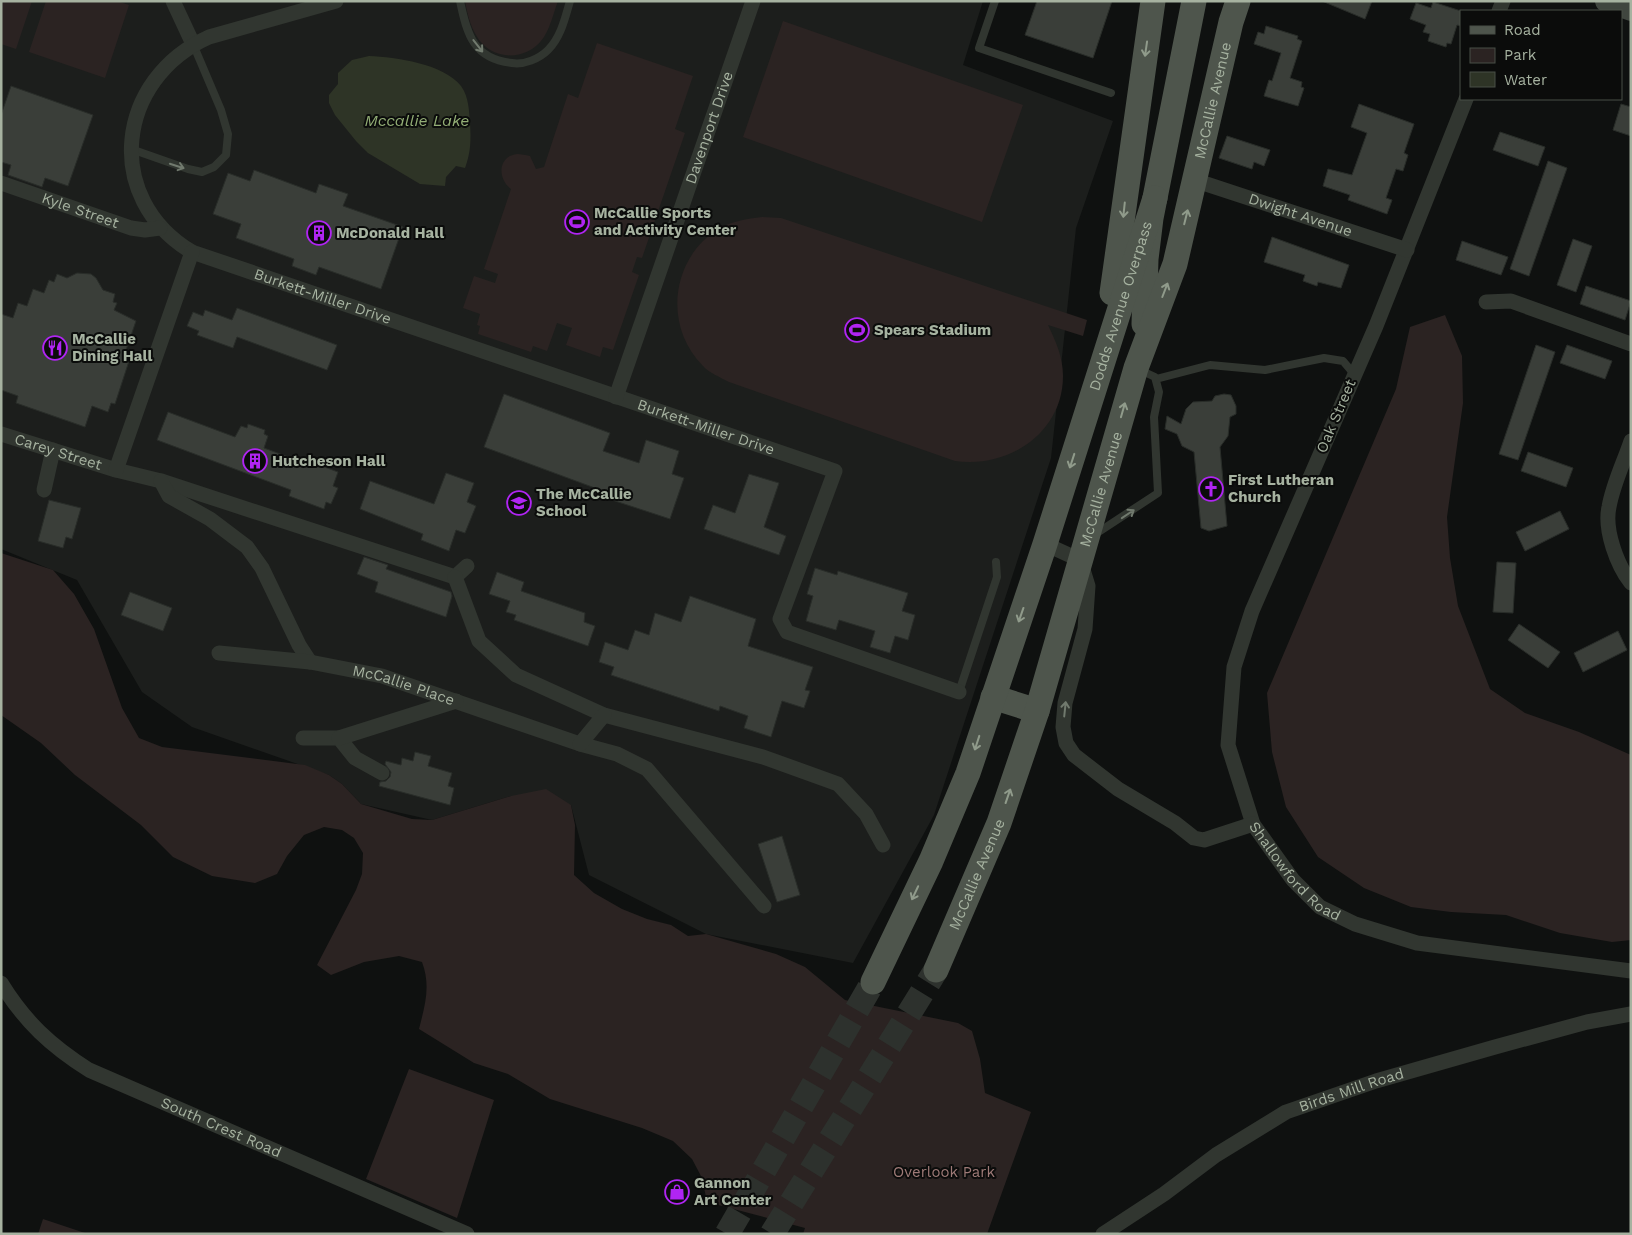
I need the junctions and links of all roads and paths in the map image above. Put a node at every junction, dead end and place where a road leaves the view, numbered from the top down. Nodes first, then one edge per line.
1 (172, 1) edge
2 (336, 1) edge
3 (460, 1) edge
4 (570, 1) edge
5 (753, 1) edge
6 (995, 1) edge
7 (1154, 1) edge
8 (1194, 1) edge
9 (1238, 1) edge
10 (1606, 1) edge
11 (1631, 10) edge
12 (194, 44) junction
13 (1111, 93) dead end
14 (1466, 100) edge
15 (131, 149) junction
16 (1194, 180) junction
17 (1, 183) edge
18 (1155, 198) junction
19 (160, 228) junction
20 (1407, 250) junction
21 (192, 252) junction
22 (1486, 302) dead end
23 (1631, 344) edge
24 (1146, 373) junction
25 (1354, 374) junction
26 (616, 397) junction
27 (1087, 415) junction
28 (1, 434) edge
29 (1631, 440) edge
30 (53, 450) junction
31 (116, 470) junction
32 (161, 481) junction
33 (44, 490) dead end
34 (1045, 544) junction
35 (1083, 550) junction
36 (996, 562) dead end
37 (467, 566) dead end
38 (455, 576) junction
39 (1631, 583) edge
40 (219, 653) dead end
41 (310, 662) junction
42 (959, 692) joint
43 (993, 697) junction
44 (456, 701) junction
45 (1037, 711) junction
46 (604, 715) junction
47 (303, 738) dead end
48 (339, 738) junction
49 (580, 744) junction
50 (382, 773) dead end
51 (1253, 824) junction
52 (883, 844) dead end
53 (764, 906) dead end
54 (936, 970) tunnel mouth
55 (1631, 971) edge
56 (873, 982) tunnel mouth
57 (1, 983) edge
58 (1631, 1014) edge
59 (467, 1234) edge
60 (1103, 1234) edge

1 - 12 street
2 - 12 street, Burkett-Miller Drive
3 -> 4 lane
5 - 26 street, Davenport Drive
6 - 13 lane
7 -> 27 main road
8 - 18 main road, Dodds Avenue Overpass
9 - 16 main road, McCallie Avenue
10 - 11 street
12 - 15 street, Burkett-Miller Drive
15 -> 12 lane
14 - 20 street, Oak Street
15 - 19 street, Burkett-Miller Drive
16 - 20 street, Dwight Avenue
24 -> 16 main road, McCallie Avenue
17 - 19 street, Kyle Street
18 - 24 main road, Dodds Avenue Overpass
18 - 27 main road, Dodds Avenue Overpass
19 - 21 street, Burkett-Miller Drive
20 - 25 street, Oak Street
21 - 26 street, Burkett-Miller Drive
21 - 31 street
22 - 23 street
24 - 25 lane
35 -> 24 main road, McCallie Avenue
35 -> 24 lane
25 - 51 street, Oak Street
26 - 42 street, Burkett-Miller Drive
27 -> 34 main road
28 - 30 street, Carey Street
29 - 39 street
30 - 31 street, Carey Street
30 - 33 street
31 - 32 street
32 - 38 street
32 - 41 street
34 - 35 street
34 -> 43 main road
35 - 45 main road, McCallie Avenue
51 -> 35 street, Shallowford Road
36 - 42 lane
37 - 38 street
38 - 46 street
40 - 41 street, McCallie Place
41 - 44 street, McCallie Place
43 - 45 main road
43 -> 56 main road
44 - 48 street
44 - 49 street, McCallie Place
54 -> 45 main road, McCallie Avenue
46 - 49 street
46 - 52 street
47 - 48 street
48 - 50 street
49 - 53 street, McCallie Place
51 - 55 street, Shallowford Road
57 - 59 street, South Crest Road
58 - 60 street, Birds Mill Road

